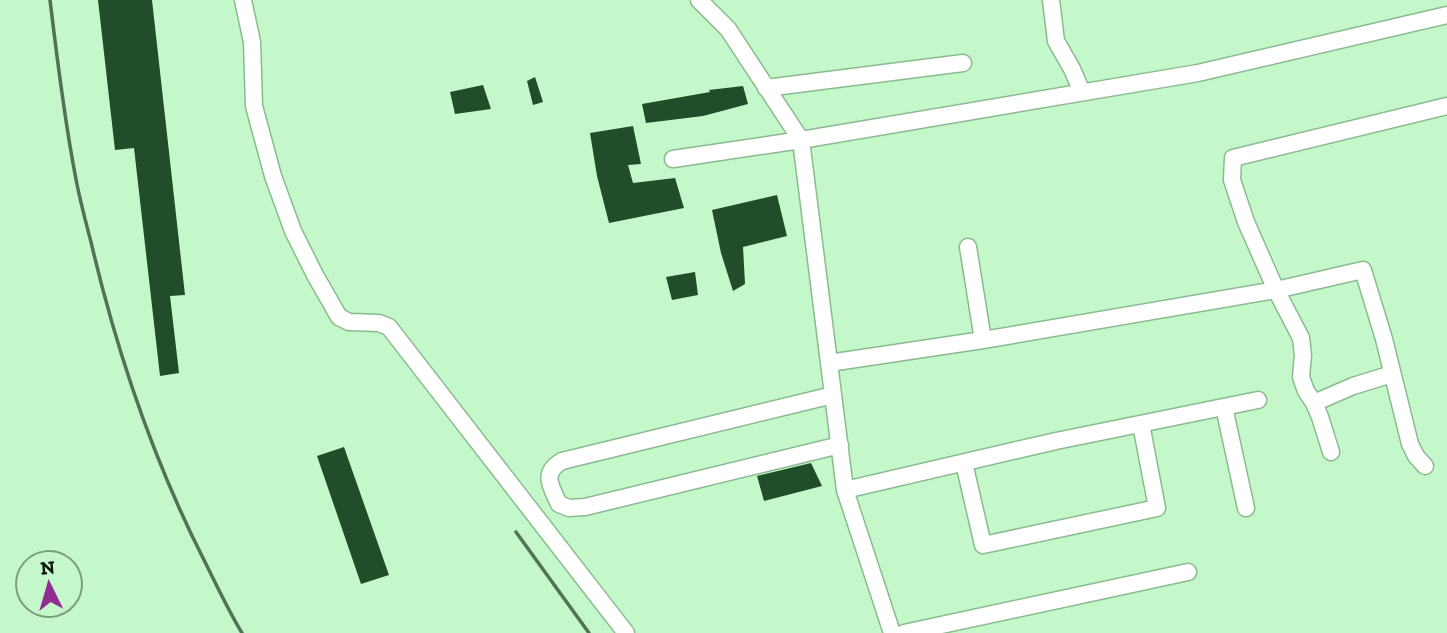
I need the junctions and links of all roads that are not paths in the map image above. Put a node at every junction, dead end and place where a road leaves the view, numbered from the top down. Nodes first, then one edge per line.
1 (243, 0) edge
2 (699, 0) edge
3 (1051, 0) edge
4 (1447, 15) edge
5 (963, 63) dead end
6 (766, 88) junction
7 (1082, 92) junction
8 (1447, 106) edge
9 (801, 140) junction
10 (673, 159) dead end
11 (968, 247) dead end
12 (1276, 290) junction
13 (983, 340) junction
14 (829, 363) junction
15 (1392, 374) junction
16 (833, 395) junction
17 (1258, 400) dead end
18 (1314, 403) junction
19 (1224, 407) junction
20 (1141, 424) junction
21 (840, 445) junction
22 (1331, 452) dead end
23 (964, 463) junction
24 (1425, 466) dead end
25 (845, 490) junction
26 (1246, 508) dead end
27 (1188, 572) dead end
28 (626, 633) edge
29 (892, 633) edge
30 (904, 633) edge

1 - 28 street
2 - 6 street
3 - 7 street
4 - 7 street
5 - 6 street
6 - 9 street
7 - 9 street
8 - 12 street
9 - 10 street
9 - 14 street
11 - 13 street
12 - 13 street
12 - 15 street
12 - 18 street
13 - 14 street
14 - 16 street
15 - 18 street
15 - 24 street
16 - 21 street
16 - 21 street
17 - 19 street
18 - 22 street
19 - 20 street
19 - 26 street
20 - 23 street
20 - 23 street
21 - 25 street
23 - 25 street
25 - 29 street
27 - 30 street

